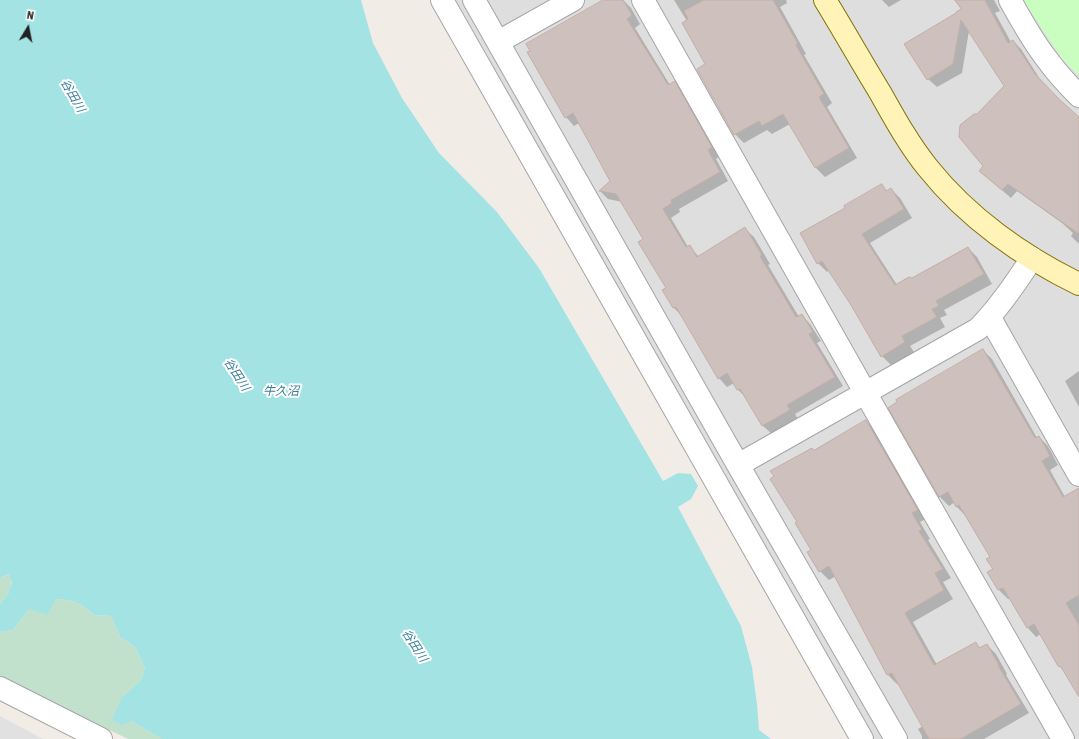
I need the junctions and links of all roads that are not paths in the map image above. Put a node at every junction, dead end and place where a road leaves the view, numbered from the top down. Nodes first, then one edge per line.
1 (442, 0) edge
2 (474, 0) edge
3 (573, 0) edge
4 (643, 0) edge
5 (825, 0) edge
6 (1010, 0) edge
7 (498, 42) junction
8 (1079, 96) edge
9 (1032, 258) junction
10 (1079, 284) edge
11 (990, 318) junction
12 (866, 394) junction
13 (738, 466) junction
14 (1079, 475) edge
15 (0, 688) edge
16 (101, 739) edge
17 (862, 739) edge
18 (896, 739) edge
19 (1063, 739) edge

1 - 17 street
2 - 7 street
3 - 7 street
4 - 12 street
5 - 9 street
6 - 8 street
7 - 13 street
9 - 10 street
9 - 11 street
11 - 12 street
11 - 14 street
12 - 13 street
12 - 19 street
13 - 18 street
15 - 16 street

